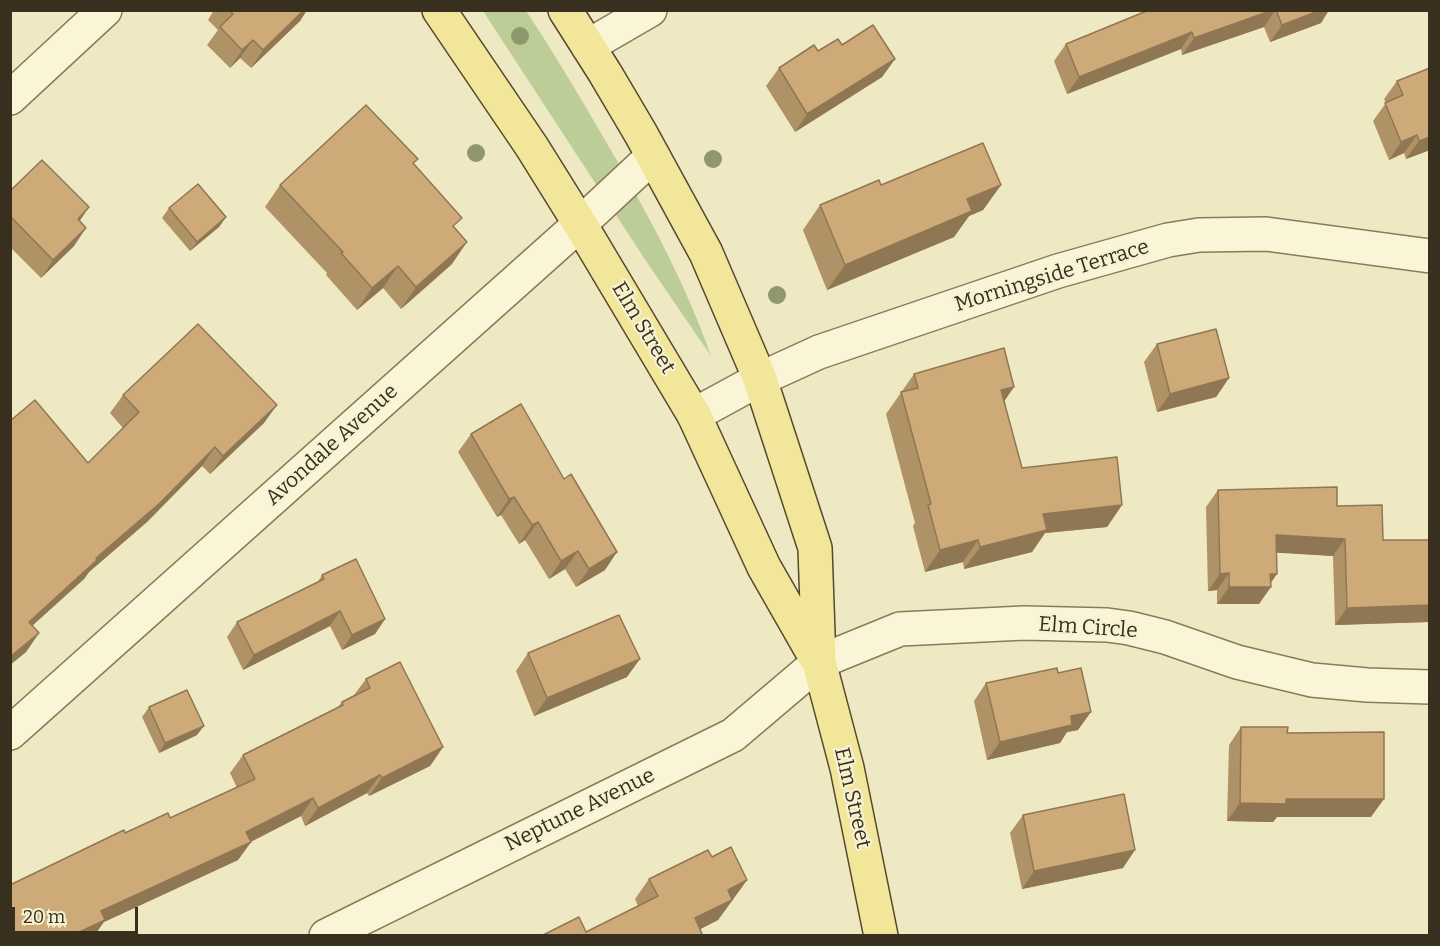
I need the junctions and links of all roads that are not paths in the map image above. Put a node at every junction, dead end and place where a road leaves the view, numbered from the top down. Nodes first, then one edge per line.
1 (105, 10) edge
2 (439, 10) edge
3 (566, 10) edge
4 (650, 10) edge
5 (588, 46) junction
6 (10, 98) edge
7 (653, 156) junction
8 (580, 224) junction
9 (1430, 256) edge
10 (760, 378) junction
11 (694, 415) junction
12 (819, 662) junction
13 (1430, 687) edge
14 (10, 733) edge
15 (326, 936) edge
16 (881, 936) edge

1 - 6 street
2 - 8 main road, Elm Street
3 - 5 main road, Elm Street
4 - 5 street
5 - 7 main road, Elm Street
7 - 8 street, Avondale Avenue
7 - 10 main road, Elm Street
8 - 11 main road, Elm Street
8 - 14 street, Avondale Avenue
9 - 10 street, Morningside Terrace
10 - 11 street, Morningside Terrace
10 - 12 main road, Elm Street
11 - 12 main road, Elm Street
12 - 13 street, Elm Circle
12 - 15 street, Neptune Avenue
12 - 16 main road, Elm Street

